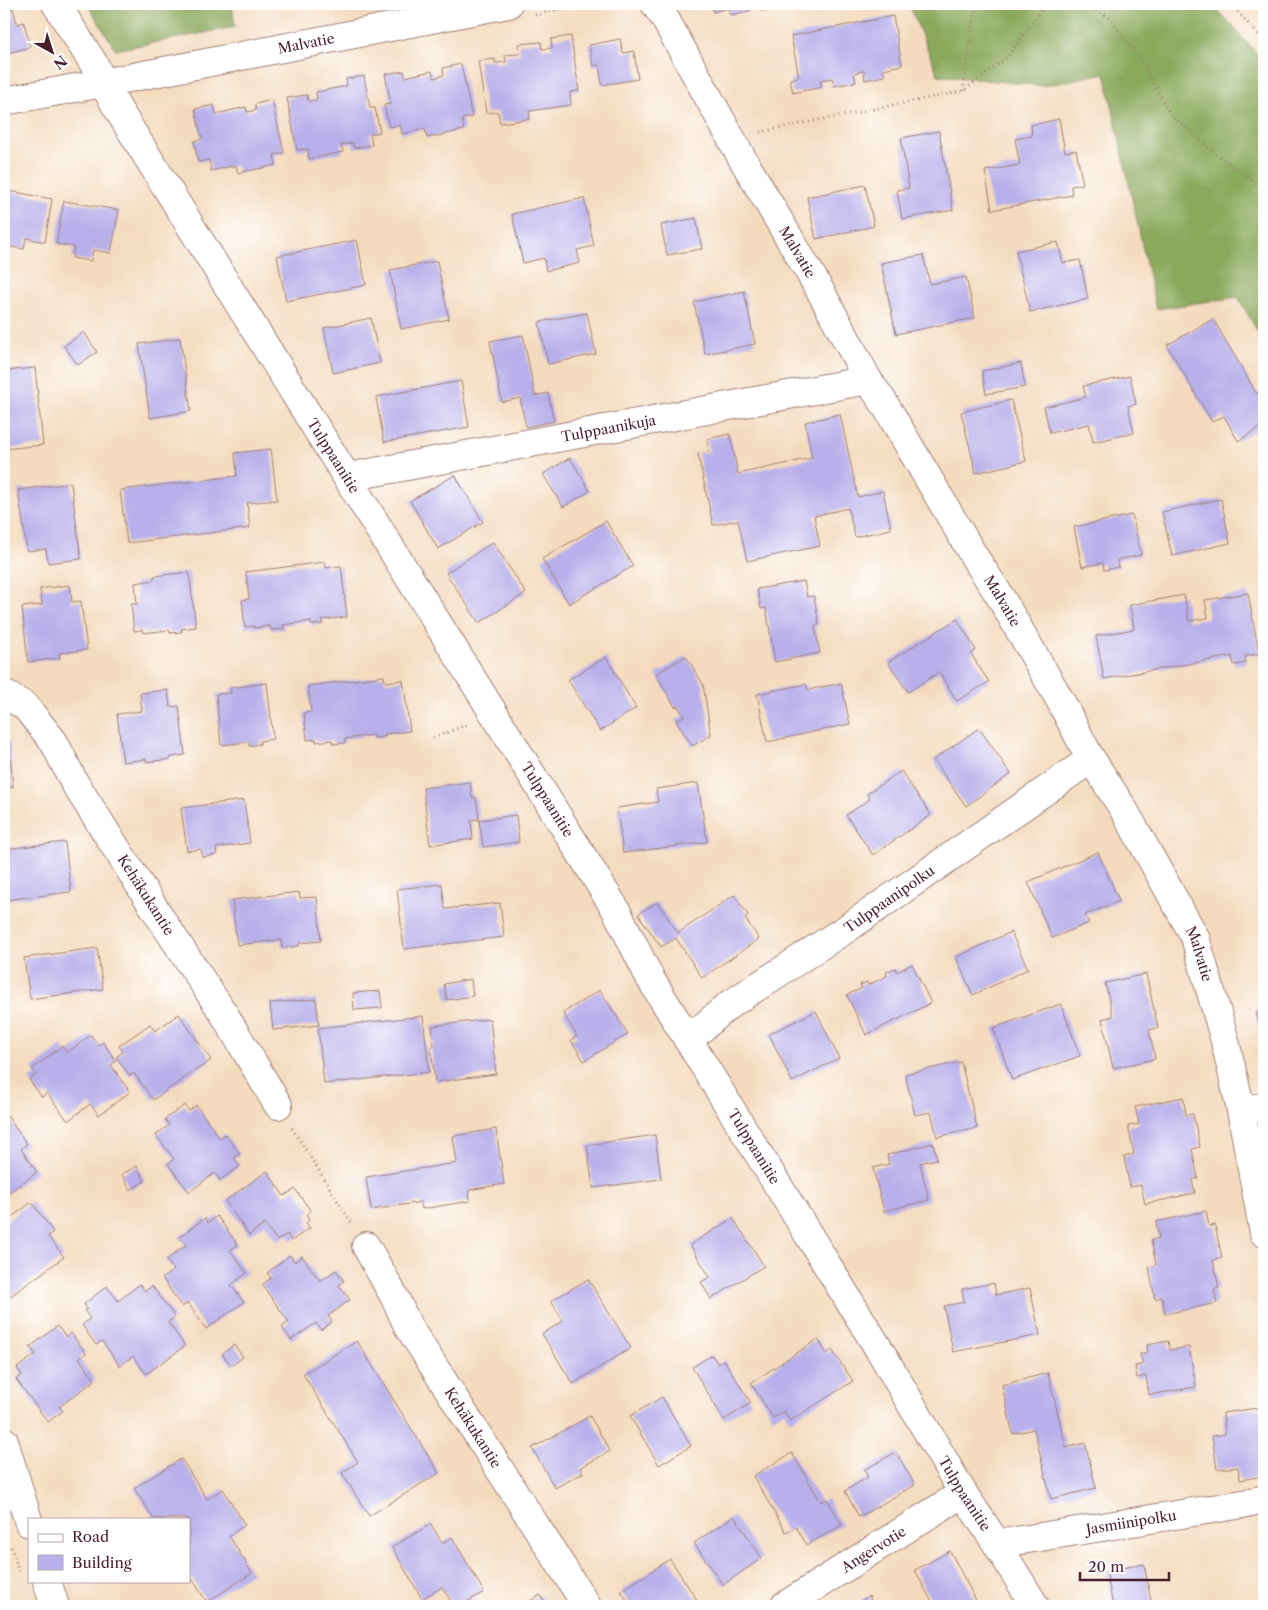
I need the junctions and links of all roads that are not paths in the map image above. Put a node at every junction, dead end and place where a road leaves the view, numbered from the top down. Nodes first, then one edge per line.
1 (56, 4) edge
2 (508, 4) edge
3 (642, 7) edge
4 (103, 83) junction
5 (4, 101) edge
6 (868, 380) junction
7 (348, 477) junction
8 (4, 694) edge
9 (1091, 759) junction
10 (688, 1040) junction
11 (278, 1105) road end
12 (1253, 1108) edge
13 (1264, 1233) edge
14 (366, 1246) road end
15 (5, 1453) edge
16 (963, 1493) junction
17 (1264, 1499) edge
18 (19, 1532) edge
19 (997, 1544) junction
20 (36, 1582) edge
21 (55, 1606) edge
22 (587, 1606) edge
23 (784, 1606) edge
24 (1035, 1606) edge

1 - 4 street, Tulppaanitie
2 - 4 street, Malvatie
3 - 6 street, Malvatie
4 - 5 street
4 - 7 street, Tulppaanitie
6 - 7 street, Tulppaanikuja
6 - 9 street, Malvatie
7 - 10 street, Tulppaanitie
8 - 11 street, Kehäkukantie
9 - 10 street, Tulppaanipolku
9 - 12 street, Malvatie
10 - 16 street, Tulppaanitie
12 - 13 street, Malvatie
14 - 22 street, Kehäkukantie
15 - 18 street
16 - 19 street, Tulppaanitie
16 - 23 street, Angervotie
17 - 19 street, Jasmiinipolku
19 - 24 street, Tulppaanitie
20 - 21 street

